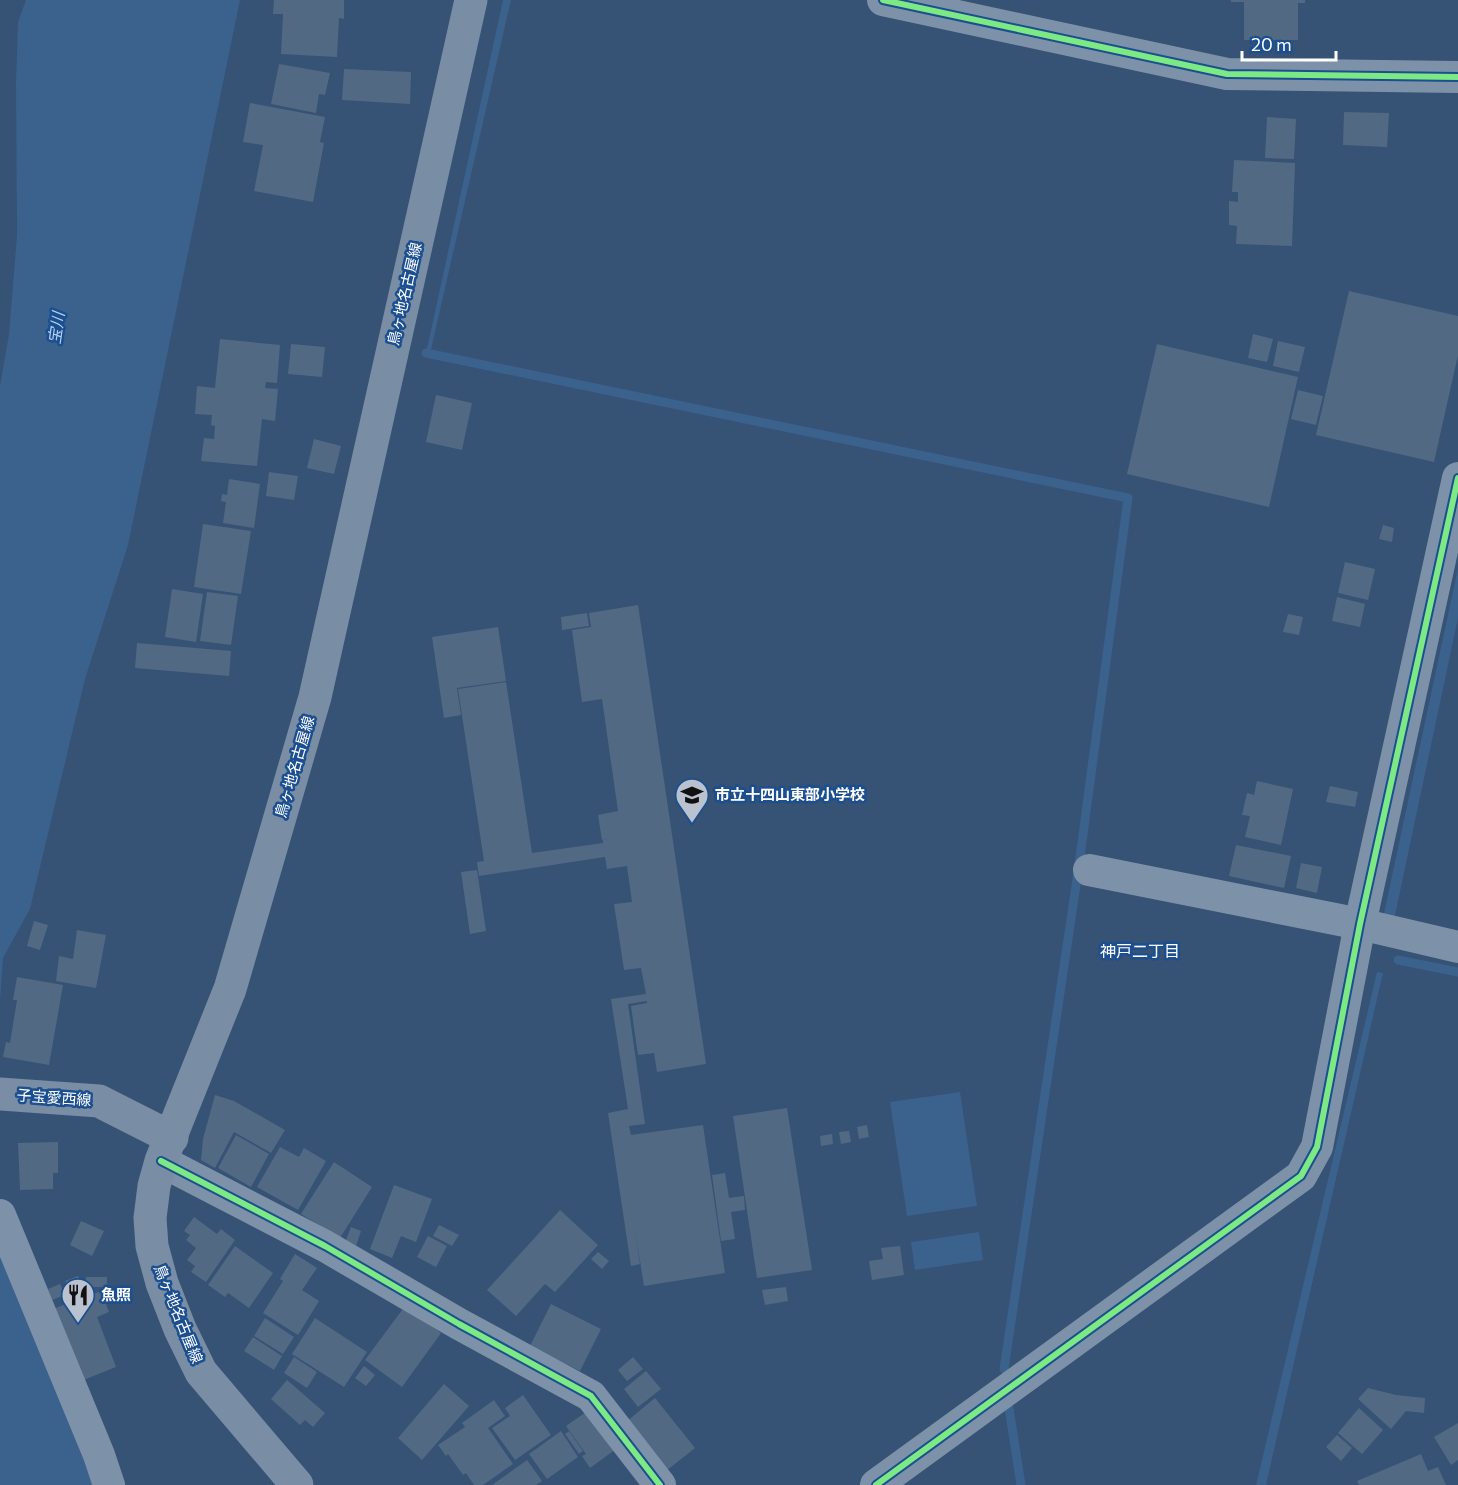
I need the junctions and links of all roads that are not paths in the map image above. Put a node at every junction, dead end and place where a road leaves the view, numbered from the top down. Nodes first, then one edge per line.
1 (471, 0) edge
2 (883, 0) edge
3 (1458, 77) edge
4 (1458, 478) edge
5 (1089, 870) dead end
6 (1360, 924) junction
7 (1458, 947) edge
8 (9, 1094) edge
9 (166, 1150) junction
10 (0, 1215) edge
11 (110, 1485) edge
12 (297, 1485) edge
13 (660, 1485) edge
14 (876, 1485) edge

1 - 9 main road, 鳥ヶ地名古屋線
2 - 3 street
4 - 6 street
5 - 6 street
6 - 7 street
6 - 14 street
8 - 9 main road, 子宝愛西線
9 - 12 main road, 鳥ヶ地名古屋線
9 - 13 street
10 - 11 street

